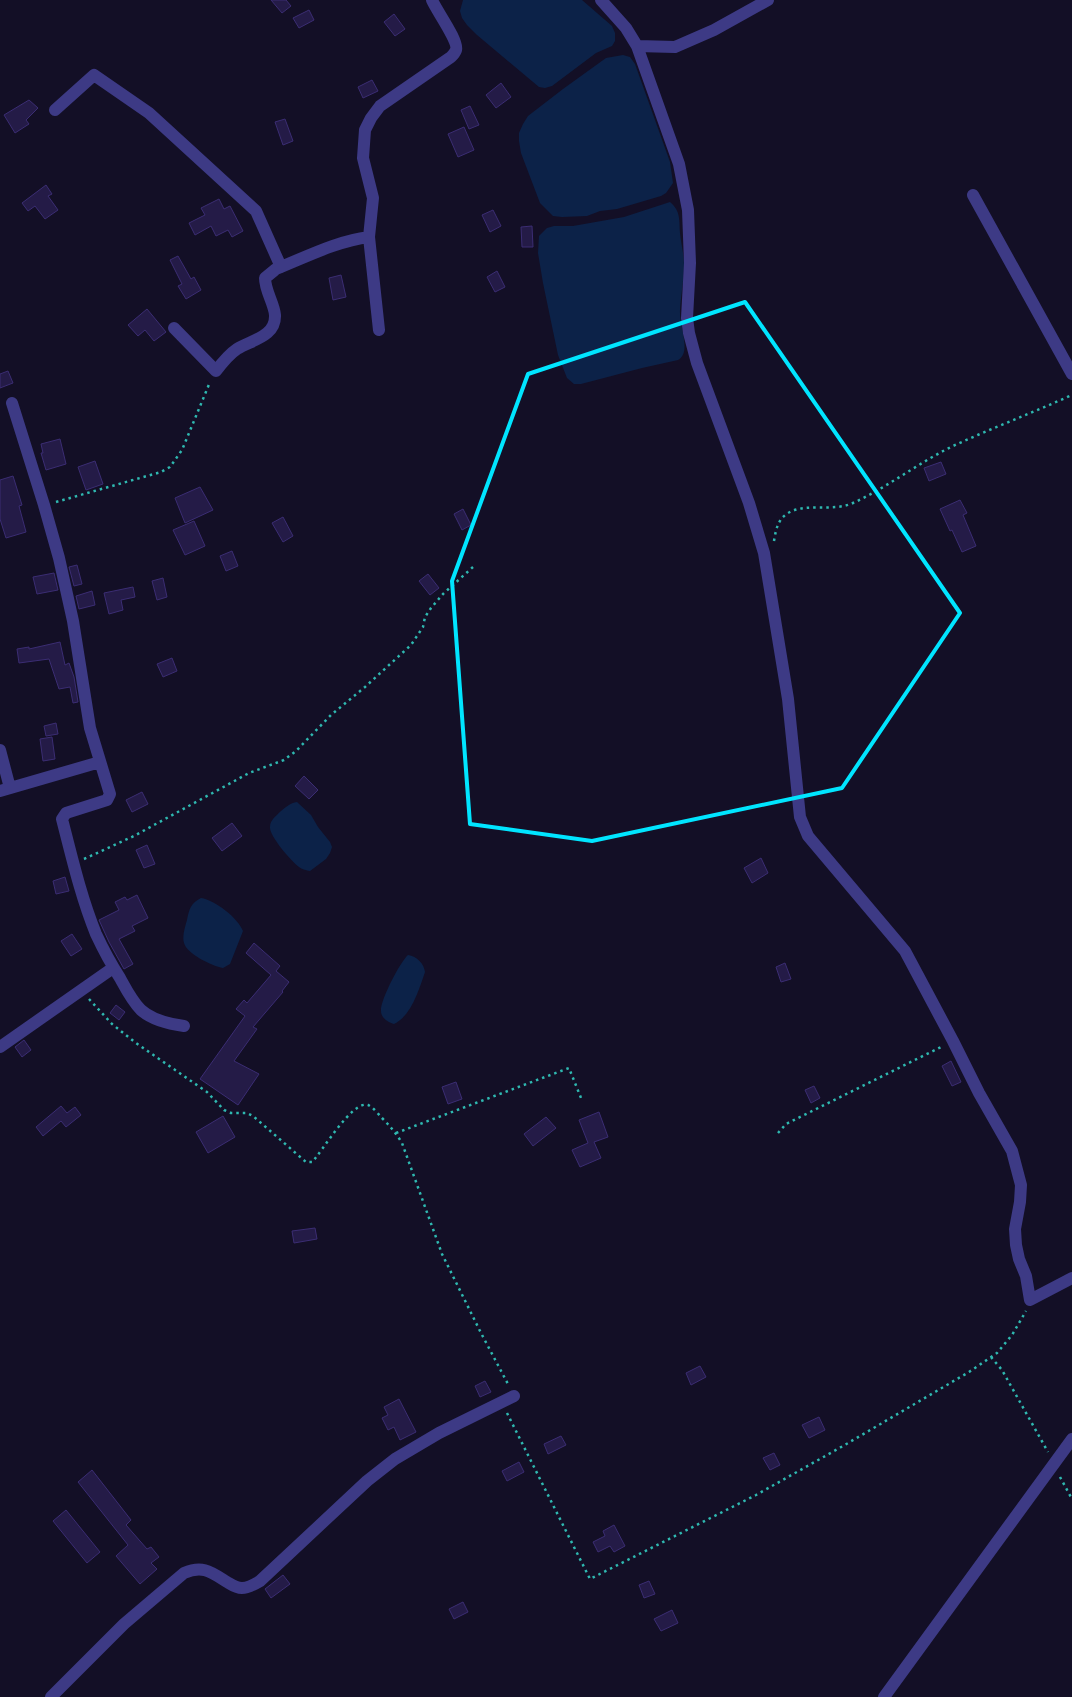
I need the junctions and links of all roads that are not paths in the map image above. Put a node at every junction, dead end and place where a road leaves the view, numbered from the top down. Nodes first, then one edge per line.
1 (432, 0) edge
2 (600, 0) edge
3 (768, 0) edge
4 (638, 46) junction
5 (54, 110) dead end
6 (973, 195) dead end
7 (369, 237) junction
8 (281, 267) junction
9 (174, 328) dead end
10 (379, 330) dead end
11 (1072, 374) edge
12 (12, 403) dead end
13 (0, 750) edge
14 (100, 762) junction
15 (5, 790) edge
16 (114, 968) junction
17 (184, 1026) dead end
18 (0, 1048) edge
19 (1072, 1278) edge
20 (514, 1396) road end
21 (1072, 1439) edge
22 (51, 1697) edge
23 (884, 1697) edge

1 - 7 street
2 - 4 street
3 - 4 street
4 - 19 street
5 - 8 street
6 - 11 street
7 - 8 street
7 - 10 street
8 - 9 street
12 - 14 street
13 - 15 street
14 - 15 street
14 - 16 street
16 - 17 street
16 - 18 street
20 - 22 street
21 - 23 street

